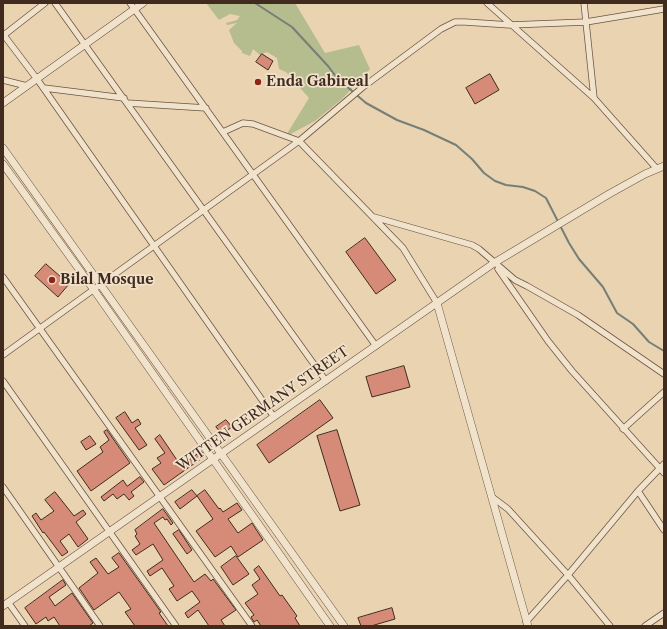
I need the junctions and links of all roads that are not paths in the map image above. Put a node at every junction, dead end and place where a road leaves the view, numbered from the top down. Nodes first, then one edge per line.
1 (45, 3) edge
2 (55, 3) edge
3 (143, 3) edge
4 (487, 3) edge
5 (584, 3) edge
6 (132, 6) edge
7 (664, 9) edge
8 (586, 22) junction
9 (510, 25) junction
10 (4, 34) edge
11 (85, 44) junction
12 (38, 79) junction
13 (3, 80) edge
14 (27, 86) junction
15 (44, 88) junction
16 (594, 98) junction
17 (126, 100) junction
18 (3, 103) edge
19 (206, 108) junction
20 (223, 132) junction
21 (299, 142) junction
22 (3, 148) edge
23 (3, 164) edge
24 (664, 166) edge
25 (657, 169) junction
26 (254, 175) junction
27 (42, 203) junction
28 (35, 208) junction
29 (204, 211) junction
30 (374, 217) junction
31 (154, 246) junction
32 (494, 263) junction
33 (3, 277) edge
34 (100, 285) junction
35 (94, 290) junction
36 (437, 304) junction
37 (40, 328) junction
38 (376, 346) junction
39 (3, 354) edge
40 (664, 374) edge
41 (3, 381) edge
42 (326, 381) junction
43 (664, 392) edge
44 (274, 417) junction
45 (623, 429) junction
46 (221, 454) junction
47 (213, 459) junction
48 (663, 469) edge
49 (3, 487) edge
50 (638, 491) junction
51 (160, 496) junction
52 (492, 497) junction
53 (664, 530) edge
54 (109, 531) junction
55 (59, 568) junction
56 (568, 575) junction
57 (312, 582) junction
58 (303, 587) junction
59 (6, 604) edge
60 (664, 613) edge
61 (527, 624) edge
62 (25, 626) edge
63 (100, 626) edge
64 (176, 626) edge
65 (252, 626) edge
66 (330, 626) edge
67 (344, 626) edge
68 (610, 626) edge
69 (645, 626) edge

1 - 10 street
2 - 11 street
3 - 6 street
4 - 9 street
5 - 8 street
6 - 11 street
6 - 19 street
7 - 8 street
8 - 9 street
8 - 16 street
9 - 16 street
9 - 21 street
10 - 12 street
11 - 12 street
11 - 17 street
12 - 14 street
12 - 15 street
13 - 14 street
14 - 18 street
15 - 17 street
15 - 31 street
16 - 25 street
17 - 19 street
17 - 29 street
19 - 20 street
20 - 21 street
20 - 26 street
21 - 26 street
21 - 30 street
22 - 27 street
23 - 28 street
24 - 25 street, WITTEN GERMANY STREET
25 - 32 street, WITTEN GERMANY STREET
26 - 29 street
26 - 38 street
27 - 28 street
27 - 34 street
28 - 35 street
29 - 31 street
29 - 42 street
30 - 32 street
30 - 36 street
31 - 34 street
31 - 44 street
32 - 36 street, WITTEN GERMANY STREET
32 - 40 street
32 - 45 street
33 - 37 street
34 - 35 street
34 - 46 street
35 - 37 street
35 - 47 street
36 - 38 street, WITTEN GERMANY STREET
36 - 52 street
37 - 39 street
37 - 51 street
38 - 42 street, WITTEN GERMANY STREET
41 - 54 street
42 - 44 street, WITTEN GERMANY STREET
43 - 45 street
44 - 46 street, WITTEN GERMANY STREET
45 - 48 street
46 - 47 street, WITTEN GERMANY STREET
46 - 57 street
47 - 51 street, WITTEN GERMANY STREET
47 - 58 street
48 - 50 street
49 - 55 street
50 - 53 street
50 - 56 street
51 - 54 street, WITTEN GERMANY STREET
51 - 65 street
52 - 56 street
52 - 61 street
54 - 55 street, WITTEN GERMANY STREET
54 - 64 street
55 - 59 street, WITTEN GERMANY STREET
55 - 63 street
56 - 61 street
56 - 68 street
57 - 58 street
57 - 67 street
58 - 66 street
59 - 62 street
60 - 69 street

